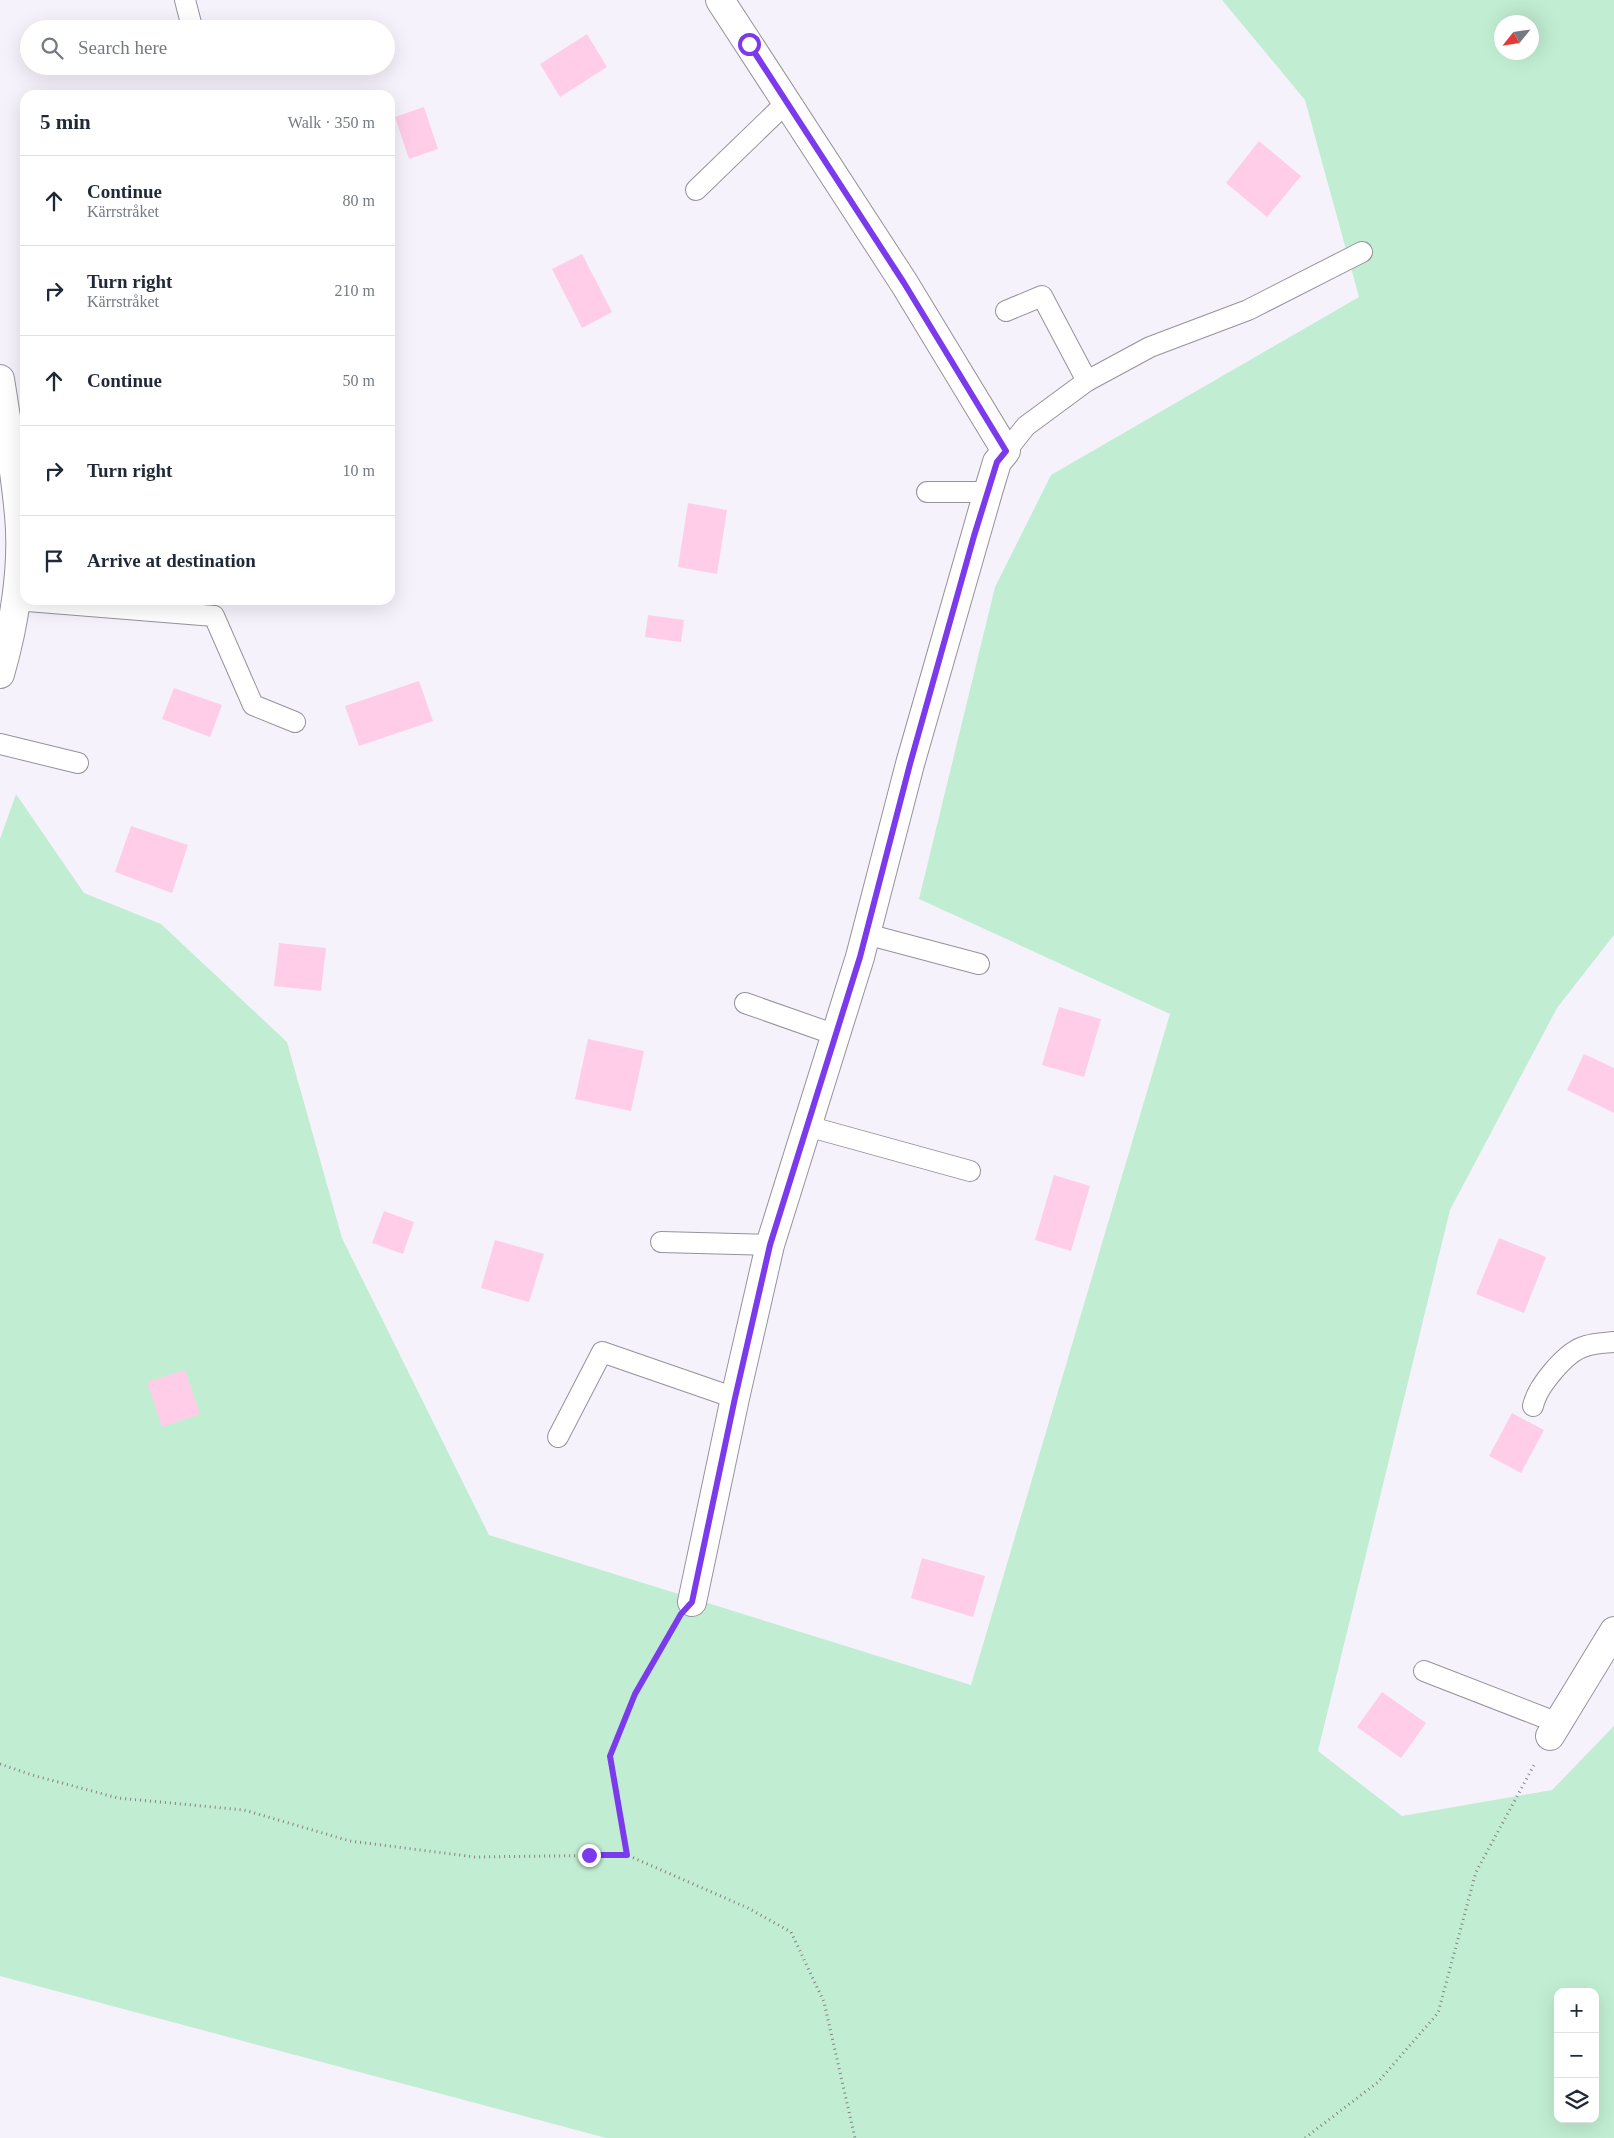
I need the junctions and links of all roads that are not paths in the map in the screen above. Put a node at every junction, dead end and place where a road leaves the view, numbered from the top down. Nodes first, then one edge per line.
1 (185, 0) edge
2 (720, 0) edge
3 (190, 20) edge
4 (787, 102) junction
5 (696, 190) dead end
6 (1362, 252) dead end
7 (1006, 311) dead end
8 (0, 378) edge
9 (1087, 381) junction
10 (1006, 451) junction
11 (12, 455) edge
12 (927, 492) dead end
13 (988, 492) junction
14 (15, 600) junction
15 (20, 600) edge
16 (77, 605) edge
17 (0, 674) edge
18 (295, 722) dead end
19 (0, 744) edge
20 (78, 763) dead end
21 (866, 934) junction
22 (979, 964) dead end
23 (746, 1004) dead end
24 (836, 1035) junction
25 (807, 1126) junction
26 (970, 1172) dead end
27 (661, 1242) dead end
28 (770, 1245) junction
29 (1614, 1342) edge
30 (735, 1398) junction
31 (1533, 1406) dead end
32 (558, 1437) dead end
33 (692, 1602) road end
34 (1614, 1631) edge
35 (1424, 1671) dead end
36 (1554, 1730) joint

1 - 3 lane
2 - 4 street
4 - 5 lane
4 - 10 street
6 - 9 lane
7 - 9 lane
8 - 11 street
9 - 10 lane
10 - 13 street
11 - 14 street
12 - 13 lane
13 - 21 street
14 - 15 lane
14 - 17 street
16 - 18 lane
19 - 20 lane
21 - 22 lane
21 - 24 street
23 - 24 lane
24 - 25 street
25 - 26 lane
25 - 28 street
27 - 28 lane
28 - 30 street
29 - 31 lane
30 - 32 lane
30 - 33 street
34 - 36 street
35 - 36 lane

